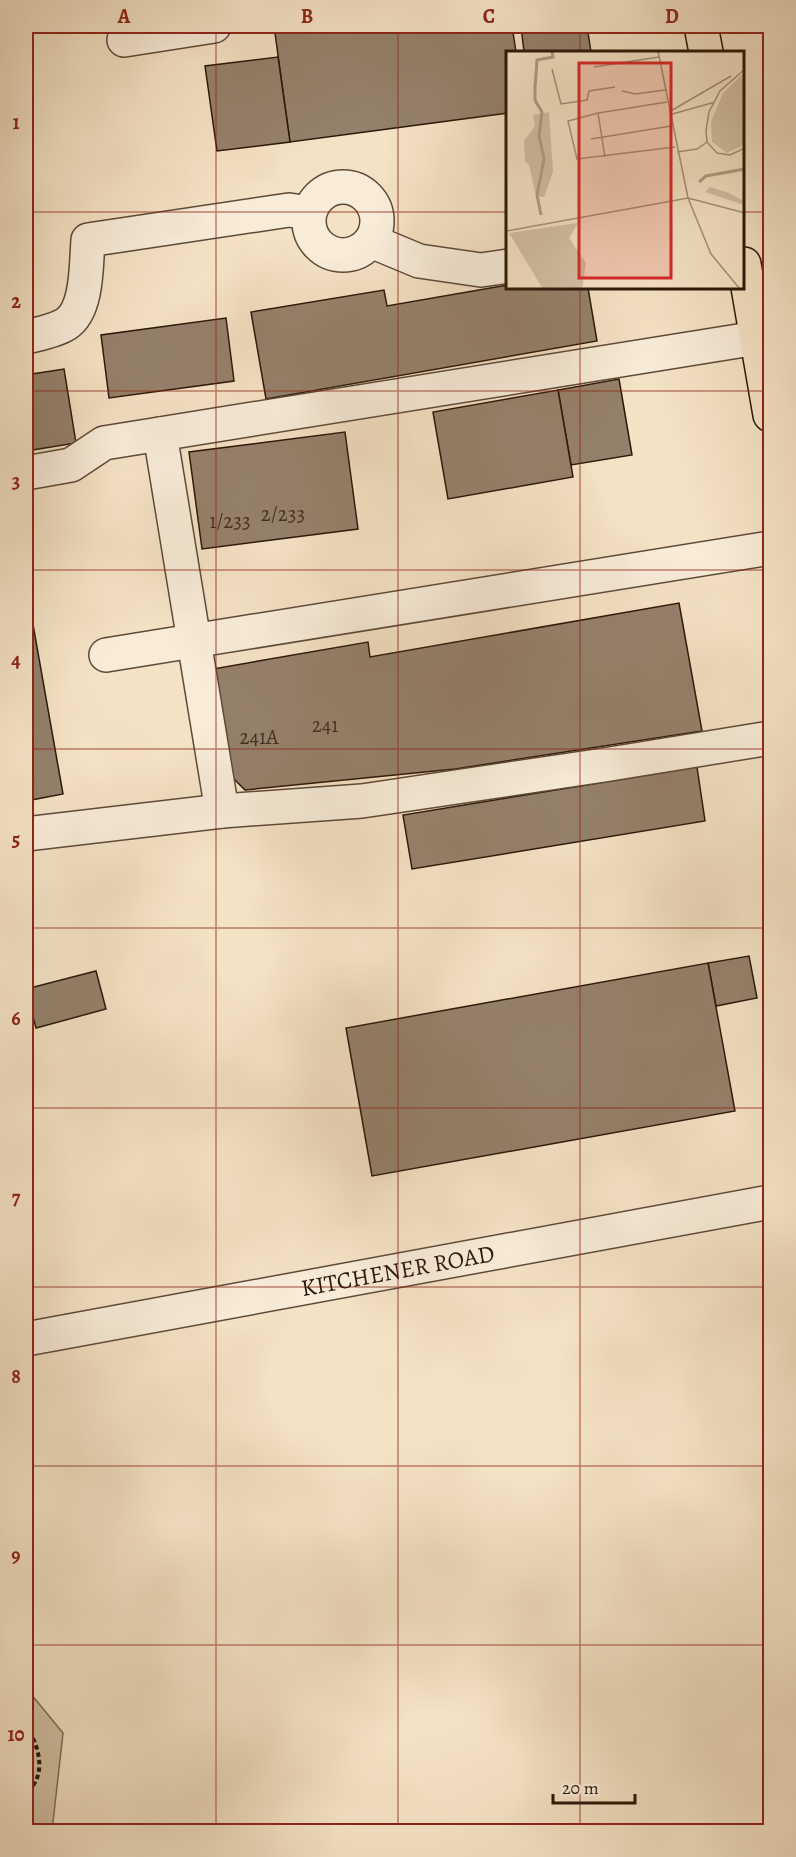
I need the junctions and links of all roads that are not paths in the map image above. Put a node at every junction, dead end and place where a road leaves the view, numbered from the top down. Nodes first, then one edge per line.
1 (214, 26) edge
2 (701, 26) edge
3 (124, 40) dead end
4 (706, 51) edge
5 (309, 213) junction
6 (371, 241) junction
7 (506, 266) edge
8 (745, 270) edge
9 (26, 337) edge
10 (757, 338) junction
11 (771, 415) edge
12 (160, 434) junction
13 (26, 473) edge
14 (771, 548) edge
15 (194, 640) junction
16 (106, 655) dead end
17 (771, 738) edge
18 (222, 811) junction
19 (26, 834) edge
20 (771, 1202) edge
21 (26, 1339) edge

1 - 3 street
2 - 4 main road
5 - 6 street
5 - 6 street
5 - 9 street
6 - 7 street
8 - 10 main road
10 - 11 main road
10 - 12 street
12 - 13 street
12 - 15 street
14 - 15 street
15 - 16 street
15 - 18 street
17 - 18 street
18 - 19 street
20 - 21 street, KITCHENER ROAD

